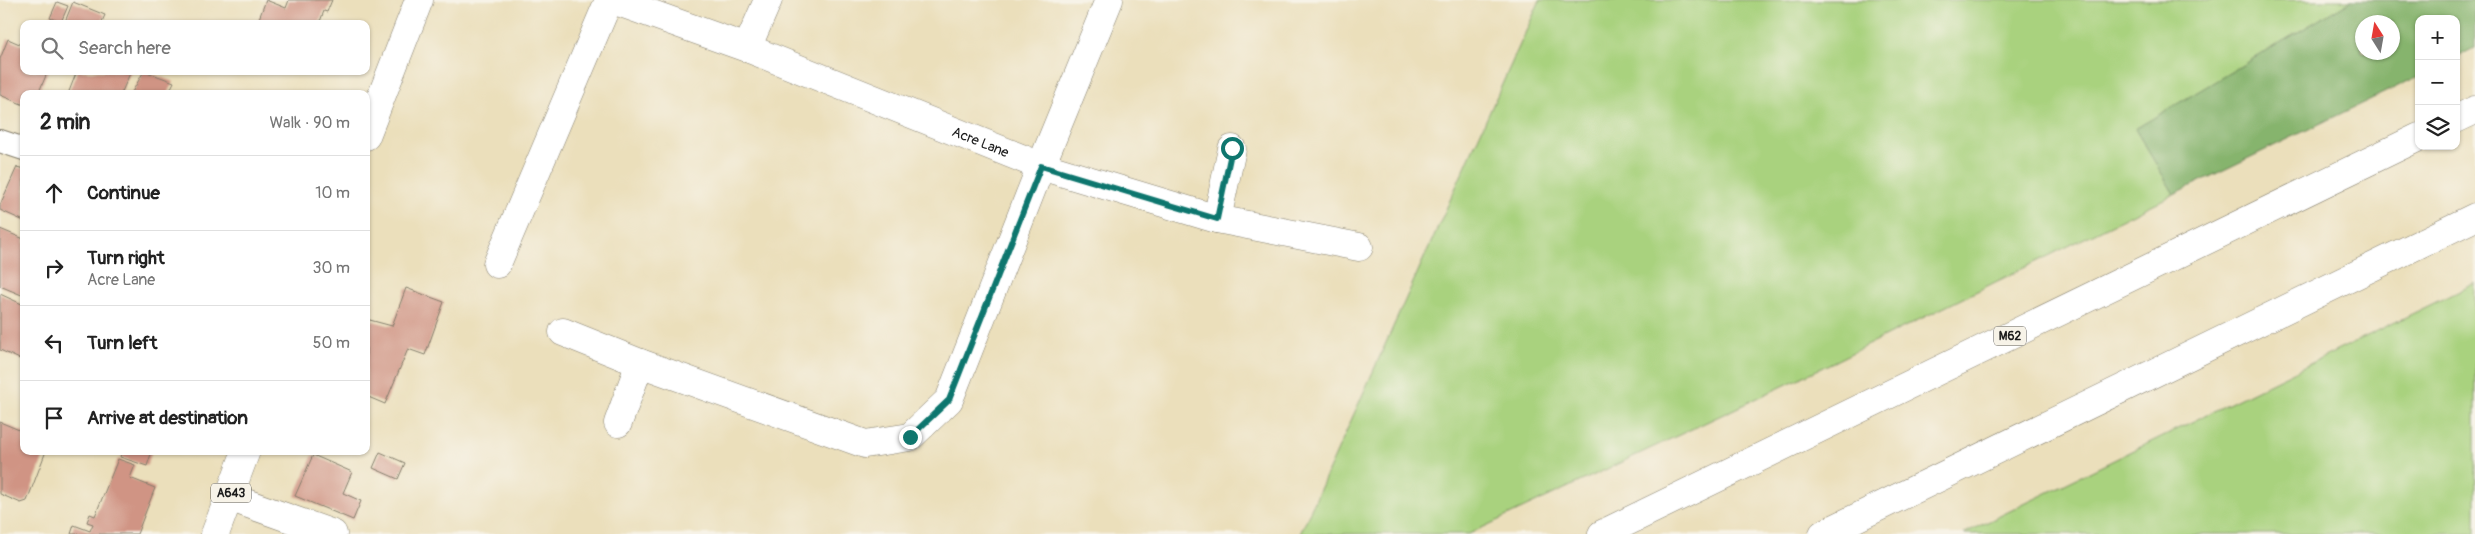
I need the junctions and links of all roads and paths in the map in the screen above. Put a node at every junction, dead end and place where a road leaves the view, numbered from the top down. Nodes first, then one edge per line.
1 (419, 0) edge
2 (611, 0) edge
3 (768, 0) edge
4 (1109, 0) edge
5 (746, 48) junction
6 (2475, 110) edge
7 (2460, 117) edge
8 (370, 126) edge
9 (2415, 139) edge
10 (0, 141) edge
11 (20, 148) edge
12 (1232, 148) dead end
13 (1041, 166) junction
14 (2475, 217) edge
15 (1217, 219) junction
16 (1359, 247) dead end
17 (497, 264) dead end
18 (563, 332) dead end
19 (640, 363) junction
20 (618, 423) dead end
21 (245, 455) edge
22 (229, 497) junction
23 (215, 534) edge
24 (333, 534) edge
25 (1602, 534) edge
26 (1823, 534) edge

1 - 8 main road
2 - 5 main road, Acre Lane
2 - 17 main road
3 - 5 main road
4 - 13 main road
5 - 13 main road, Acre Lane
6 - 7 main road
9 - 25 main road, M62
10 - 11 lane
12 - 15 main road
13 - 15 main road, Acre Lane
13 - 19 main road
14 - 26 main road
15 - 16 main road, Acre Lane
18 - 19 main road
19 - 20 main road
21 - 22 main road, A643
22 - 23 main road, A643
22 - 24 main road

